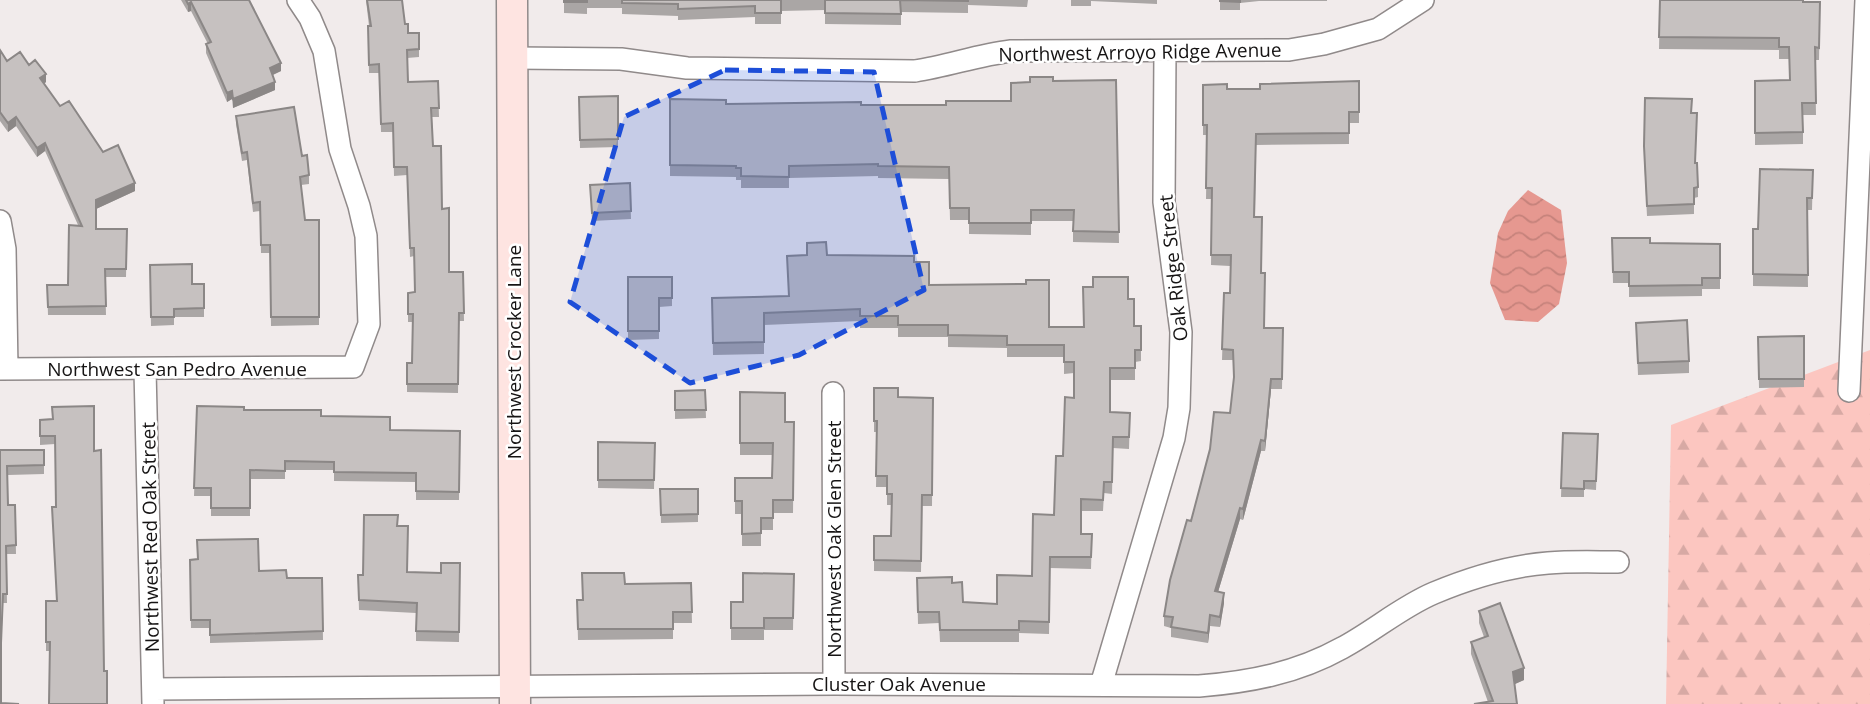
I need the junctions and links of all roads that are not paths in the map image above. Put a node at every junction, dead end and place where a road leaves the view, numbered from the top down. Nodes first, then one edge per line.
1 (298, 0) edge
2 (512, 0) edge
3 (1423, 0) edge
4 (1866, 0) edge
5 (1165, 51) junction
6 (513, 58) junction
7 (0, 221) edge
8 (3, 369) edge
9 (145, 370) junction
10 (1849, 391) dead end
11 (833, 393) dead end
12 (1618, 562) dead end
13 (834, 684) junction
14 (1101, 685) junction
15 (515, 695) edge
16 (153, 696) edge

1 - 9 street, Northwest San Pedro Avenue
2 - 6 street, Northwest Crocker Lane
3 - 5 street, Northwest Arroyo Ridge Avenue
4 - 10 street
5 - 6 street, Northwest Arroyo Ridge Avenue
5 - 14 street, Oak Ridge Street
6 - 15 street, Northwest Crocker Lane
7 - 8 street
8 - 9 street, Northwest San Pedro Avenue
9 - 16 street, Northwest Red Oak Street
11 - 13 street, Northwest Oak Glen Street
12 - 14 street, Cluster Oak Avenue
13 - 14 street, Cluster Oak Avenue
13 - 15 street, Cluster Oak Avenue
15 - 16 street, Cluster Oak Avenue

